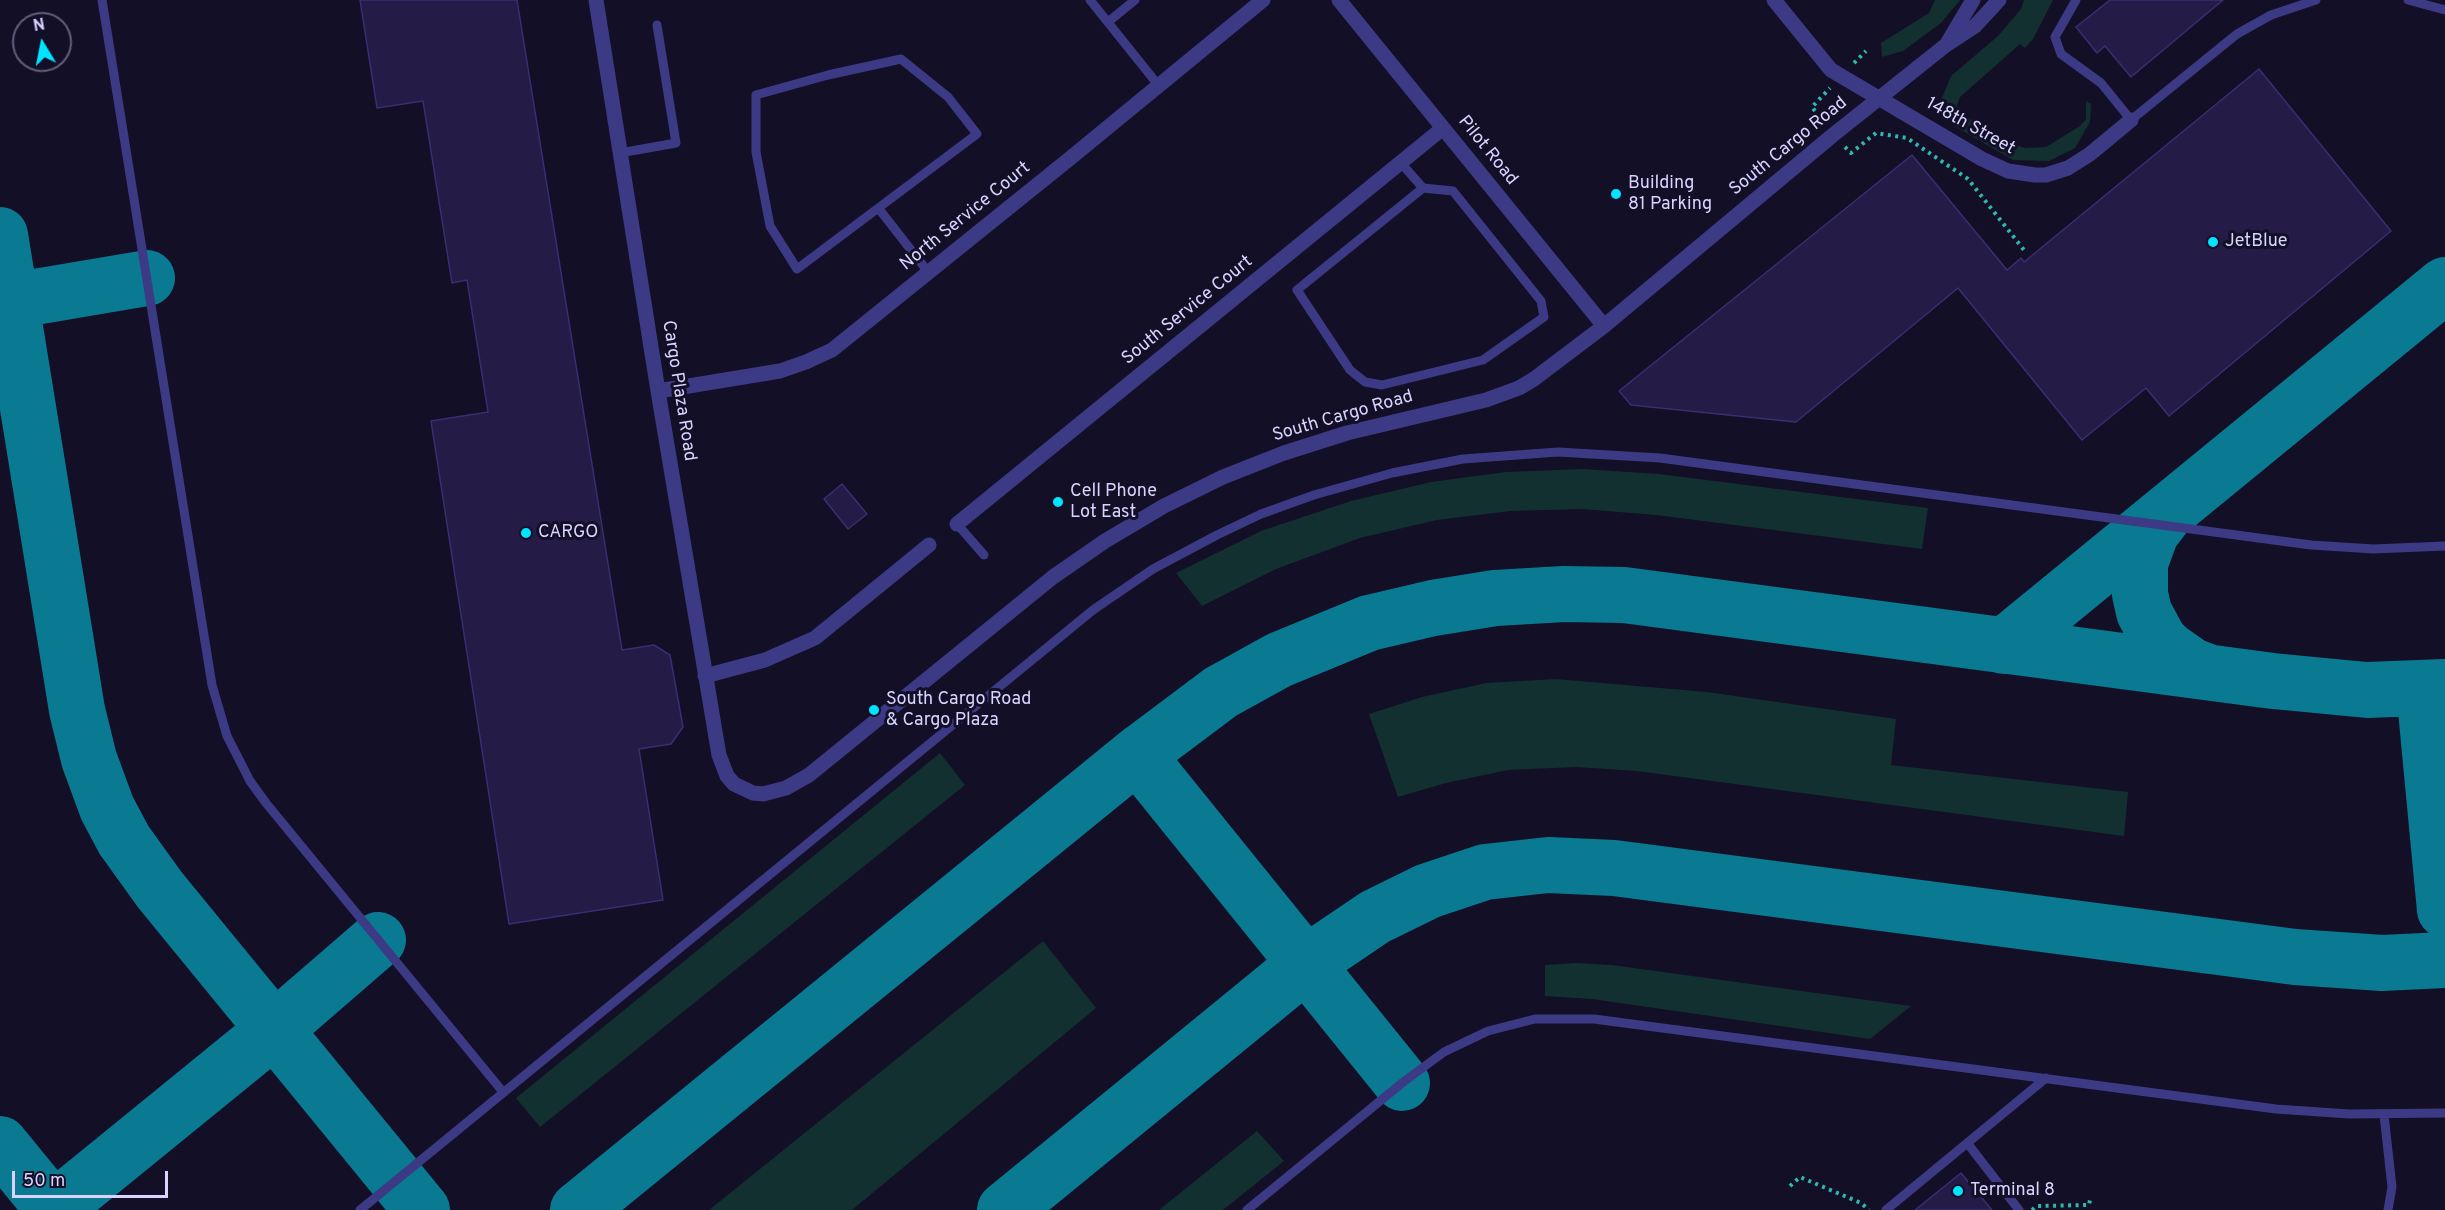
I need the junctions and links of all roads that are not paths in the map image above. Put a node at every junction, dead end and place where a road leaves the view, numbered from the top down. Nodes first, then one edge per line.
1 (102, 0) edge
2 (596, 0) edge
3 (1090, 0) edge
4 (1135, 0) edge
5 (1263, 0) edge
6 (1339, 0) edge
7 (1774, 0) edge
8 (1972, 0) edge
9 (1999, 0) edge
10 (2076, 0) edge
11 (2316, 0) edge
12 (2408, 0) edge
13 (2445, 10) edge
14 (1108, 22) junction
15 (657, 25) dead end
16 (1946, 45) junction
17 (1159, 86) junction
18 (1880, 98) junction
19 (2131, 120) junction
20 (1443, 128) junction
21 (620, 153) junction
22 (1401, 163) junction
23 (1423, 188) junction
24 (879, 210) junction
25 (929, 273) junction
26 (1604, 326) junction
27 (658, 391) junction
28 (957, 524) joint
29 (929, 545) dead end
30 (2445, 546) edge
31 (984, 555) dead end
32 (705, 676) junction
33 (734, 784) joint
34 (2046, 1078) junction
35 (503, 1092) junction
36 (2445, 1113) edge
37 (2384, 1115) junction
38 (1968, 1144) junction
39 (360, 1210) edge
40 (1247, 1210) edge
41 (1886, 1210) edge
42 (2019, 1210) edge
43 (2388, 1210) edge

1 - 35 lane
2 - 21 street, Cargo Plaza Road
3 - 14 lane
4 - 14 lane
5 - 17 street, North Service Court
6 - 20 street, Pilot Road
7 - 18 street, 148th Street
8 - 16 street, South Cargo Road
9 - 16 street, South Cargo Road
10 - 19 lane
11 - 19 lane, 148th Street
12 - 13 lane
14 - 17 lane
15 - 21 lane
16 - 18 street, South Cargo Road
17 - 25 street, North Service Court
18 - 19 street, 148th Street
18 - 26 street, South Cargo Road
20 - 22 street, South Service Court
20 - 26 street, Pilot Road
21 - 27 street, Cargo Plaza Road
22 - 23 lane
22 - 28 street, South Service Court
23 - 23 lane
24 - 24 lane
24 - 25 lane
25 - 27 street, North Service Court
26 - 33 street, South Cargo Road
27 - 32 street, Cargo Plaza Road
28 - 31 lane
29 - 32 street
30 - 35 lane
32 - 33 street, Cargo Plaza Road
34 - 37 lane
34 - 38 lane
34 - 40 lane
35 - 39 lane
36 - 37 lane
37 - 43 lane
38 - 41 lane
38 - 42 lane

